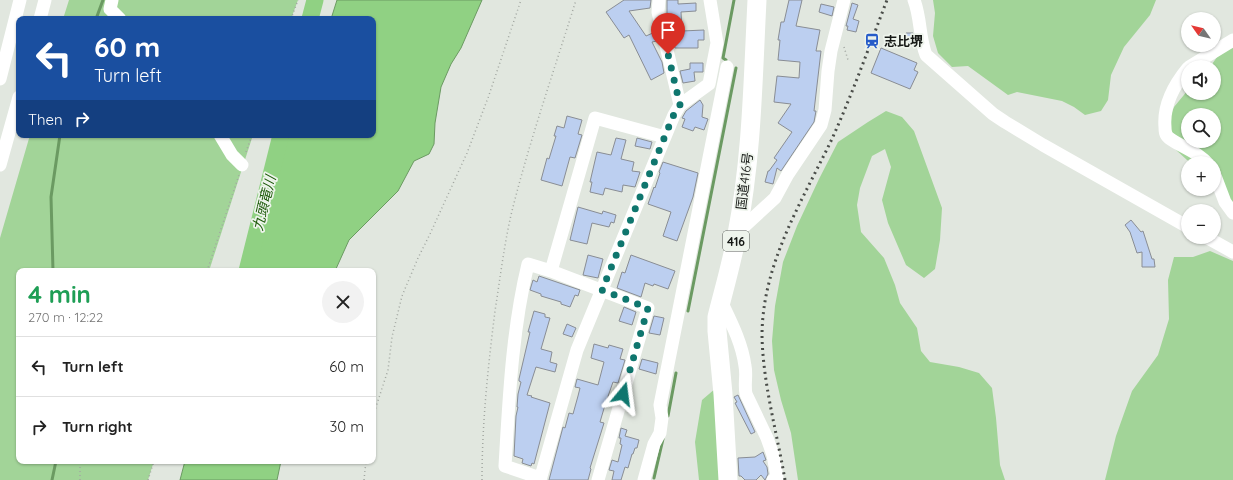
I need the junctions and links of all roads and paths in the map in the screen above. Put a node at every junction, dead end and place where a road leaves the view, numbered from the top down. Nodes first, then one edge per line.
1 (20, 0) edge
2 (45, 0) edge
3 (112, 0) edge
4 (298, 0) edge
5 (521, 0) edge
6 (576, 0) edge
7 (659, 0) edge
8 (710, 0) edge
9 (757, 0) edge
10 (844, 0) edge
11 (914, 0) edge
12 (41, 16) edge
13 (117, 16) edge
14 (292, 16) edge
15 (1233, 40) edge
16 (1202, 60) edge
17 (727, 67) dead end
18 (1181, 78) edge
19 (0, 79) edge
20 (680, 105) junction
21 (16, 107) edge
22 (665, 137) junction
23 (222, 138) edge
24 (251, 138) edge
25 (1198, 156) edge
26 (0, 165) edge
27 (242, 165) junction
28 (1221, 191) edge
29 (1233, 213) edge
30 (1181, 223) edge
31 (737, 233) junction
32 (1219, 244) edge
33 (1233, 252) edge
34 (207, 268) edge
35 (550, 271) junction
36 (602, 290) junction
37 (721, 301) junction
38 (376, 407) edge
39 (80, 464) edge
40 (153, 464) edge
41 (366, 464) edge
42 (540, 479) edge
43 (80, 480) edge
44 (148, 480) edge
45 (364, 480) edge
46 (482, 480) edge
47 (598, 480) edge
48 (644, 480) edge
49 (728, 480) edge
50 (773, 480) edge

1 - 19 street
2 - 12 street
3 - 13 street
4 - 14 path
5 - 38 path
6 - 46 path
7 - 20 street
8 - 20 street
9 - 31 highway, 国道416号 / 416
10 - 31 street
11 - 30 street
15 - 16 street
17 - 48 street
18 - 25 street
20 - 22 street
21 - 26 street
22 - 35 street
22 - 36 street
23 - 27 street
24 - 27 path
27 - 34 path
28 - 29 street
31 - 37 highway, 国道416号 / 416
32 - 33 street
35 - 36 street
35 - 42 street
36 - 42 street
36 - 47 street
37 - 49 highway, 国道416号 / 416
37 - 50 street
39 - 43 path
40 - 44 path
41 - 45 path

